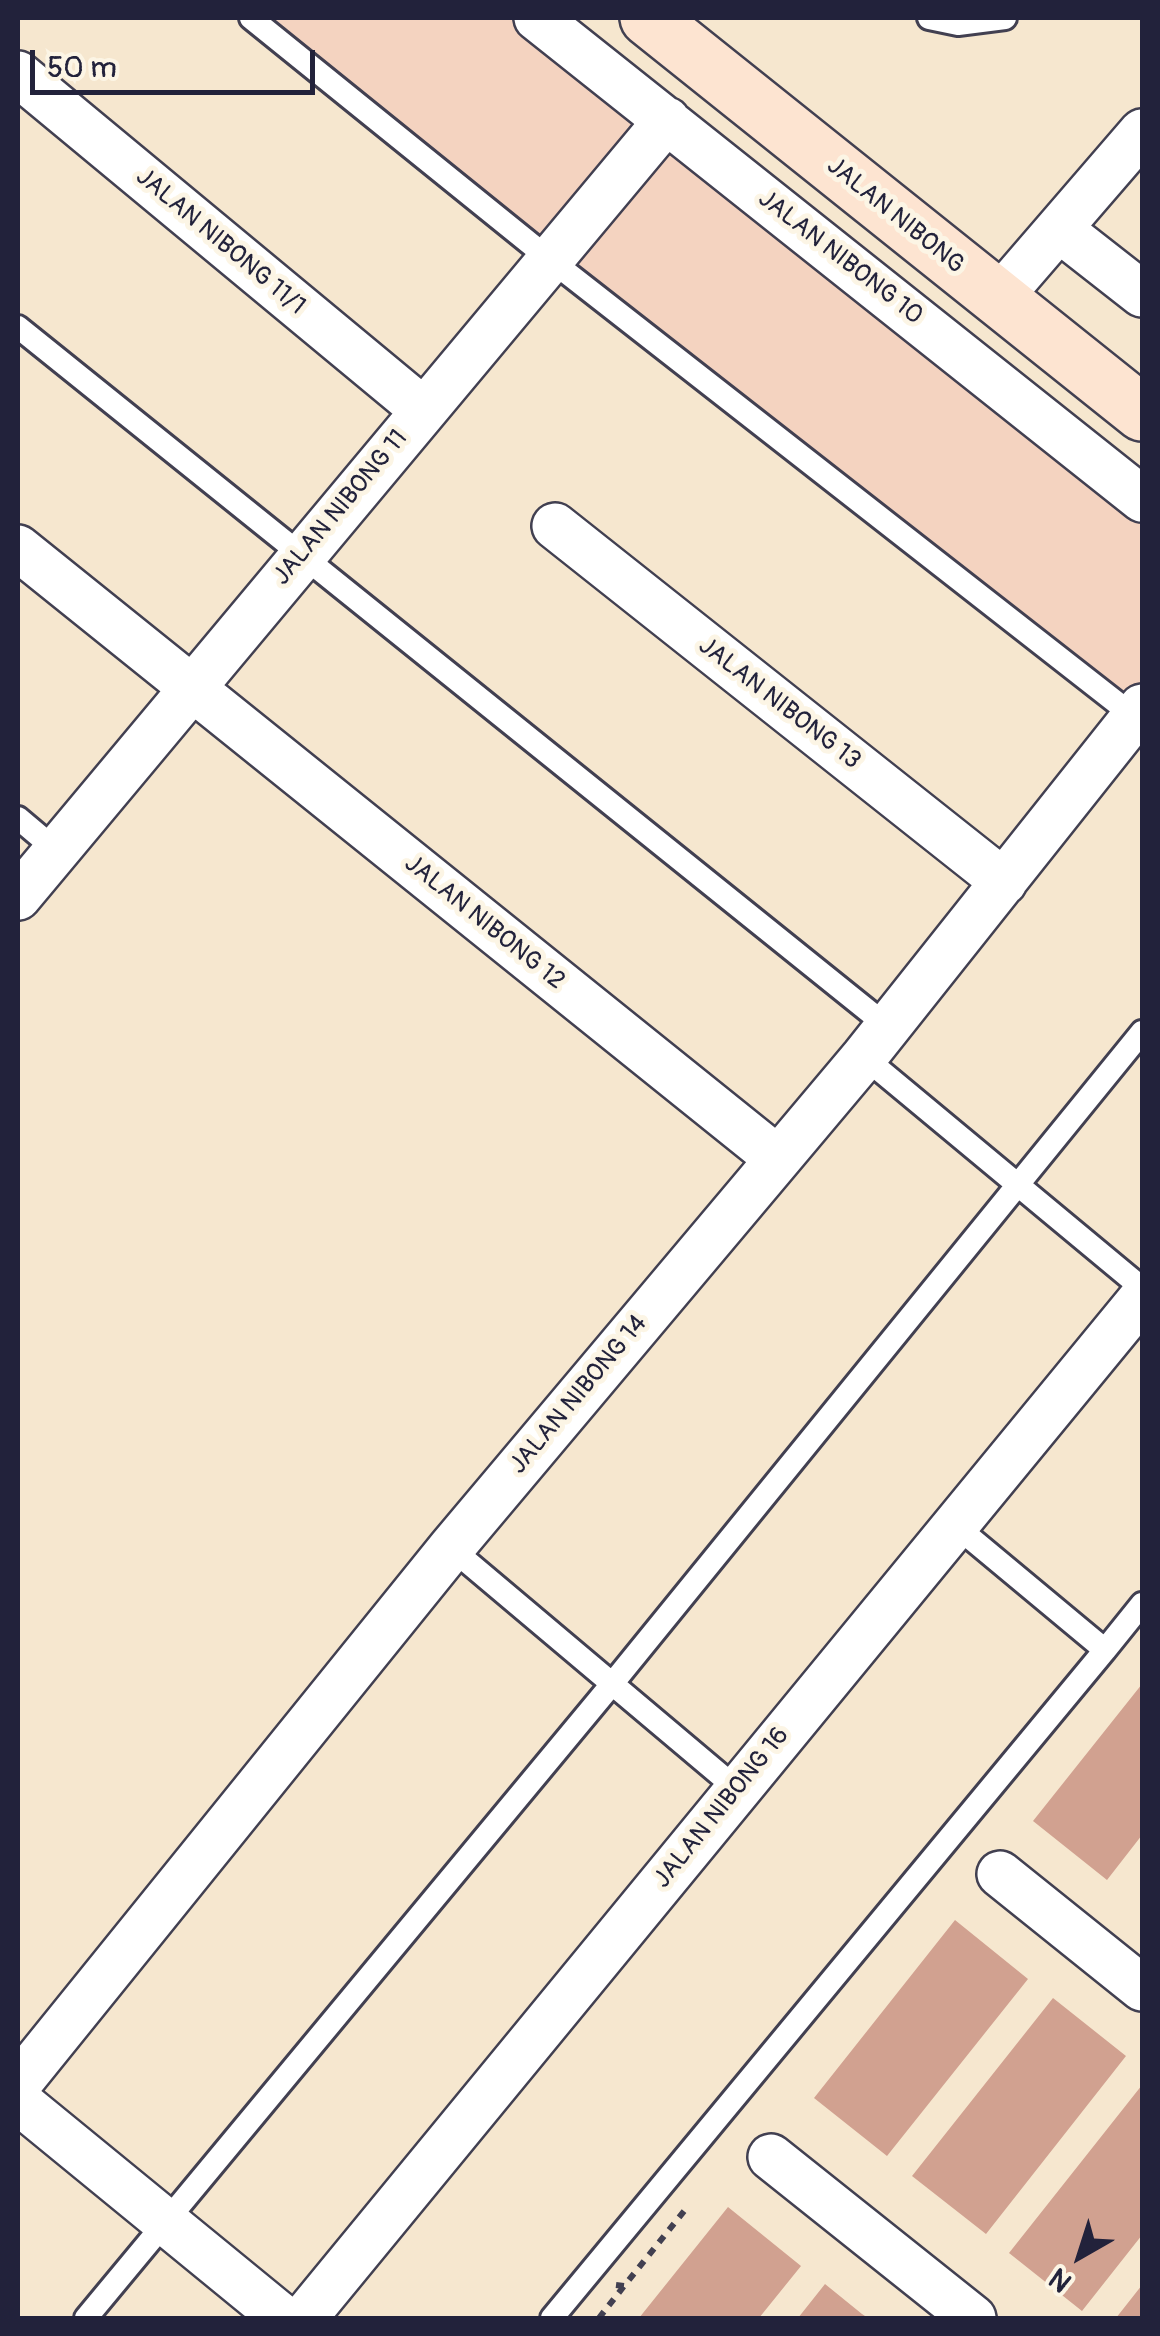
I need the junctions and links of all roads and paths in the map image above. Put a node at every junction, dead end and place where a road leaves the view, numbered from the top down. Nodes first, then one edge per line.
1 (251, 18) edge
2 (537, 18) edge
3 (648, 18) edge
4 (929, 18) edge
5 (1005, 18) edge
6 (18, 74) edge
7 (666, 120) junction
8 (1142, 132) edge
9 (1058, 229) junction
10 (548, 258) junction
11 (1142, 294) edge
12 (998, 299) junction
13 (18, 327) edge
14 (422, 409) junction
15 (1142, 413) edge
16 (1142, 498) edge
17 (555, 526) dead end
18 (18, 548) edge
19 (303, 554) junction
20 (191, 687) junction
21 (1139, 712) edge
22 (18, 818) edge
23 (56, 850) junction
24 (1004, 882) junction
25 (18, 897) edge
26 (1142, 1032) edge
27 (876, 1041) junction
28 (778, 1160) junction
29 (1017, 1184) junction
30 (1142, 1288) edge
31 (1142, 1298) edge
32 (956, 1526) junction
33 (451, 1548) junction
34 (1142, 1604) edge
35 (1105, 1650) junction
36 (612, 1684) junction
37 (737, 1789) junction
38 (1000, 1874) dead end
39 (1142, 1988) edge
40 (18, 2084) edge
41 (18, 2101) edge
42 (771, 2157) dead end
43 (165, 2222) junction
44 (624, 2286) dead end
45 (86, 2318) edge
46 (283, 2318) edge
47 (304, 2318) edge
48 (552, 2318) edge
49 (599, 2318) edge
50 (973, 2318) edge

1 - 10 lane
2 - 7 street, JALAN NIBONG 10
3 - 12 street, JALAN NIBONG
4 - 5 lane
6 - 14 street, JALAN NIBONG 11/1
7 - 10 street, JALAN NIBONG 11
7 - 16 street, JALAN NIBONG 10
8 - 9 street
9 - 11 street
9 - 12 street
10 - 14 street, JALAN NIBONG 11
10 - 21 lane
12 - 15 street, JALAN NIBONG
13 - 19 lane
14 - 19 street, JALAN NIBONG 11
17 - 24 street, JALAN NIBONG 13
18 - 20 street, JALAN NIBONG 12
19 - 20 street, JALAN NIBONG 11
19 - 27 lane
20 - 23 street, JALAN NIBONG 11
20 - 28 street, JALAN NIBONG 12
21 - 24 street, JALAN NIBONG 14
22 - 23 lane
23 - 25 street, JALAN NIBONG 11
24 - 27 street, JALAN NIBONG 14
26 - 29 lane
27 - 28 street, JALAN NIBONG 14
27 - 29 lane
28 - 33 street, JALAN NIBONG 14
29 - 30 lane
29 - 36 lane
31 - 32 street, JALAN NIBONG 16
32 - 35 lane
32 - 37 street, JALAN NIBONG 16
33 - 36 lane
33 - 40 street, JALAN NIBONG 14
34 - 35 lane
35 - 48 lane
36 - 37 lane
36 - 43 lane
37 - 47 street, JALAN NIBONG 16
38 - 39 street
41 - 43 street
42 - 50 street
43 - 45 lane
43 - 46 street
44 - 49 path

